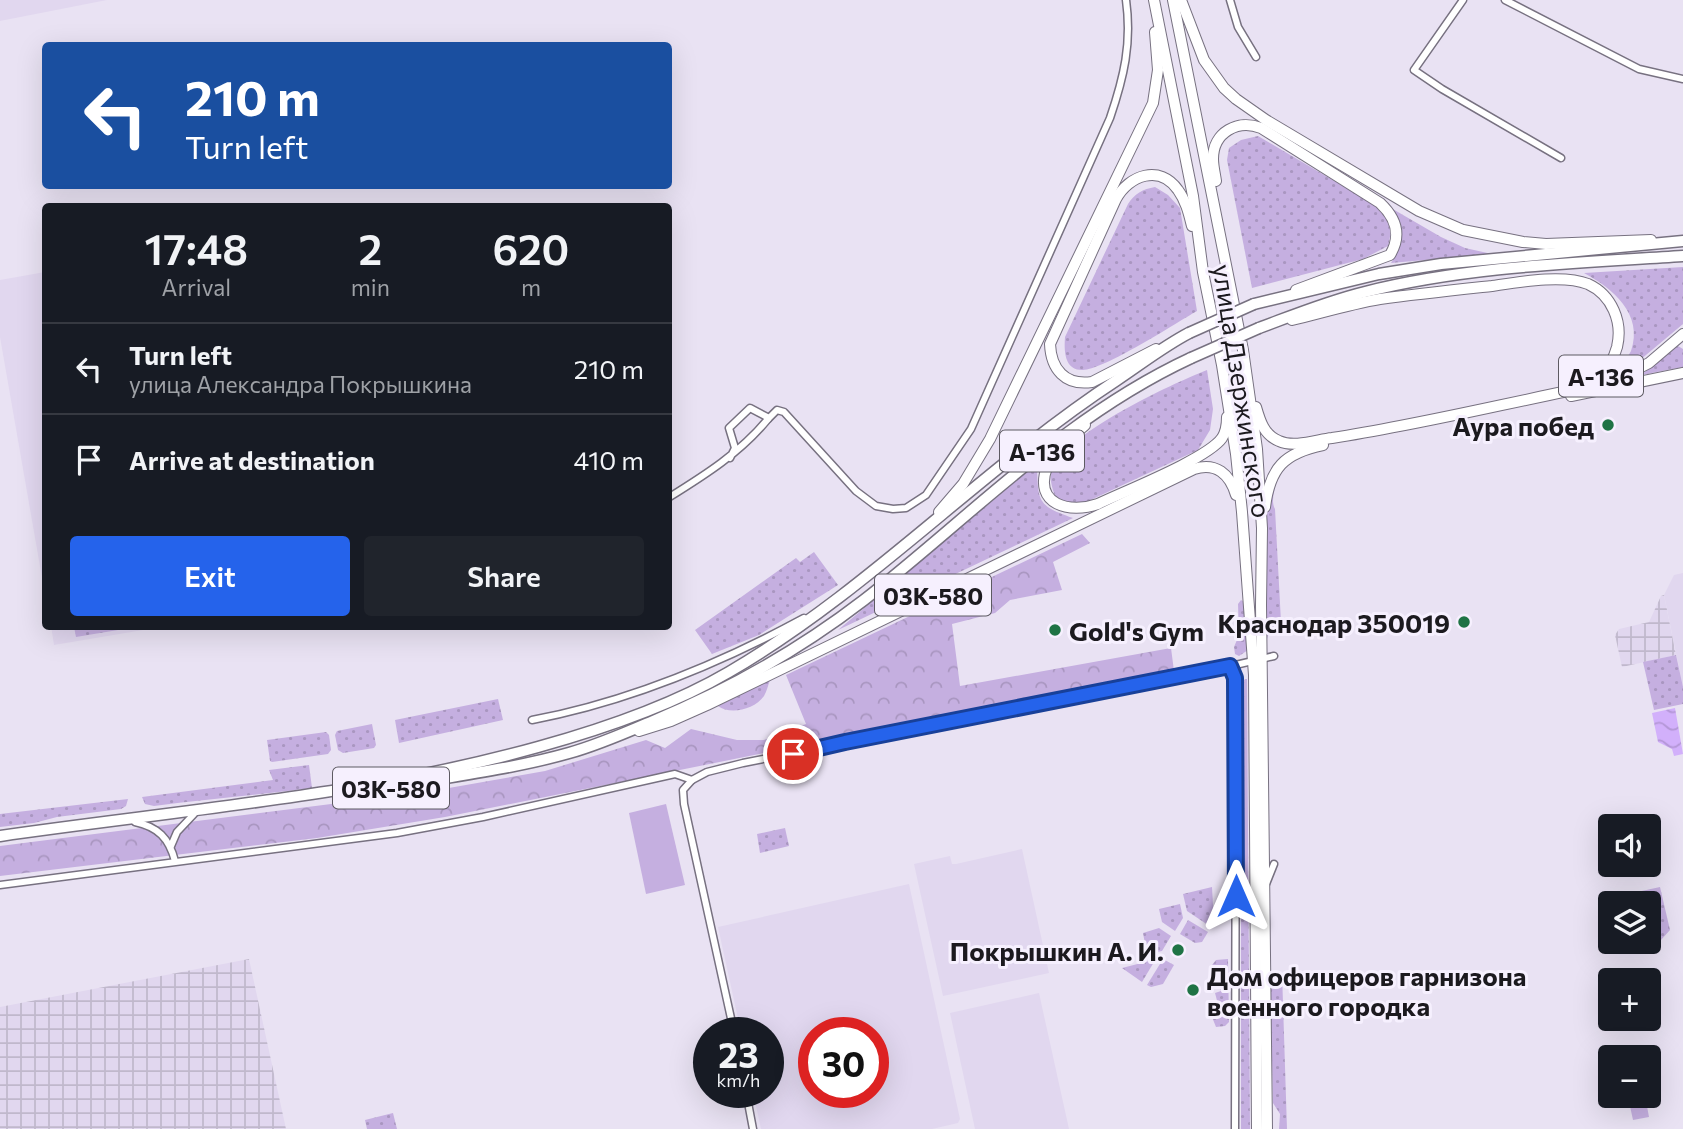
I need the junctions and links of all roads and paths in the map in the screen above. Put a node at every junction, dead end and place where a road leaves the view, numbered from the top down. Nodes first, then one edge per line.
1 (1126, 0) edge
2 (1153, 0) edge
3 (1173, 0) edge
4 (1181, 0) edge
5 (1230, 0) edge
6 (1463, 0) edge
7 (1505, 0) edge
8 (1256, 57) dead end
9 (1683, 79) edge
10 (1562, 158) dead end
11 (1683, 240) edge
12 (1683, 256) edge
13 (1203, 272) junction
14 (1232, 293) junction
15 (1268, 299) junction
16 (1263, 327) junction
17 (1683, 334) edge
18 (1175, 340) junction
19 (1243, 350) junction
20 (1683, 373) edge
21 (1574, 395) junction
22 (1109, 402) junction
23 (1228, 403) junction
24 (768, 419) junction
25 (730, 458) junction
26 (672, 495) edge
27 (1242, 512) junction
28 (1262, 528) junction
29 (922, 531) junction
30 (933, 541) joint
31 (833, 602) junction
32 (1274, 656) dead end
33 (1257, 660) junction
34 (1230, 666) junction
35 (532, 720) dead end
36 (601, 744) junction
37 (692, 779) junction
38 (194, 814) junction
39 (135, 822) junction
40 (0, 836) edge
41 (0, 841) edge
42 (171, 846) junction
43 (175, 861) junction
44 (1274, 864) dead end
45 (0, 885) edge
46 (1264, 890) junction
47 (731, 1017) edge
48 (749, 1108) edge
49 (753, 1129) edge
50 (1235, 1129) edge
51 (1257, 1129) edge
52 (1267, 1129) edge

1 - 24 street
2 - 13 main road, улица Дзержинского / 03К-580
2 - 29 main road, А-136
3 - 14 main road, улица Дзержинского
4 - 11 main road
5 - 8 street
6 - 10 street
7 - 9 street
11 - 15 highway
12 - 16 highway, А-136
13 - 18 main road
13 - 23 main road, улица Дзержинского / 03К-580
14 - 15 main road
14 - 19 main road, улица Дзержинского
15 - 18 highway, bridge
16 - 19 main road, А-136
16 - 22 highway, А-136, bridge
17 - 21 main road, А-136
18 - 29 highway, А-136
19 - 28 main road, улица Дзержинского
20 - 21 main road, А-136
21 - 28 main road, А-136
22 - 23 main road, А-136
22 - 30 highway, А-136
23 - 27 main road, улица Дзержинского / 03К-580
24 - 25 street
24 - 25 street
25 - 26 street
27 - 33 main road, улица Дзержинского / 03К-580
27 - 36 main road, 03К-580
28 - 33 main road, улица Дзержинского
29 - 31 highway, 03К-580
30 - 36 highway, 03К-580
31 - 35 street
31 - 40 highway, 03К-580
32 - 33 street
33 - 34 street
33 - 46 main road, улица Дзержинского
33 - 51 main road, улица Дзержинского
34 - 37 street
34 - 50 street
36 - 38 highway, 03К-580
37 - 43 street
37 - 47 street
38 - 39 highway, 03К-580
38 - 42 street
39 - 41 highway, 03К-580
39 - 42 street
42 - 43 street
43 - 45 street
44 - 46 street
46 - 52 main road, улица Дзержинского
48 - 49 street

